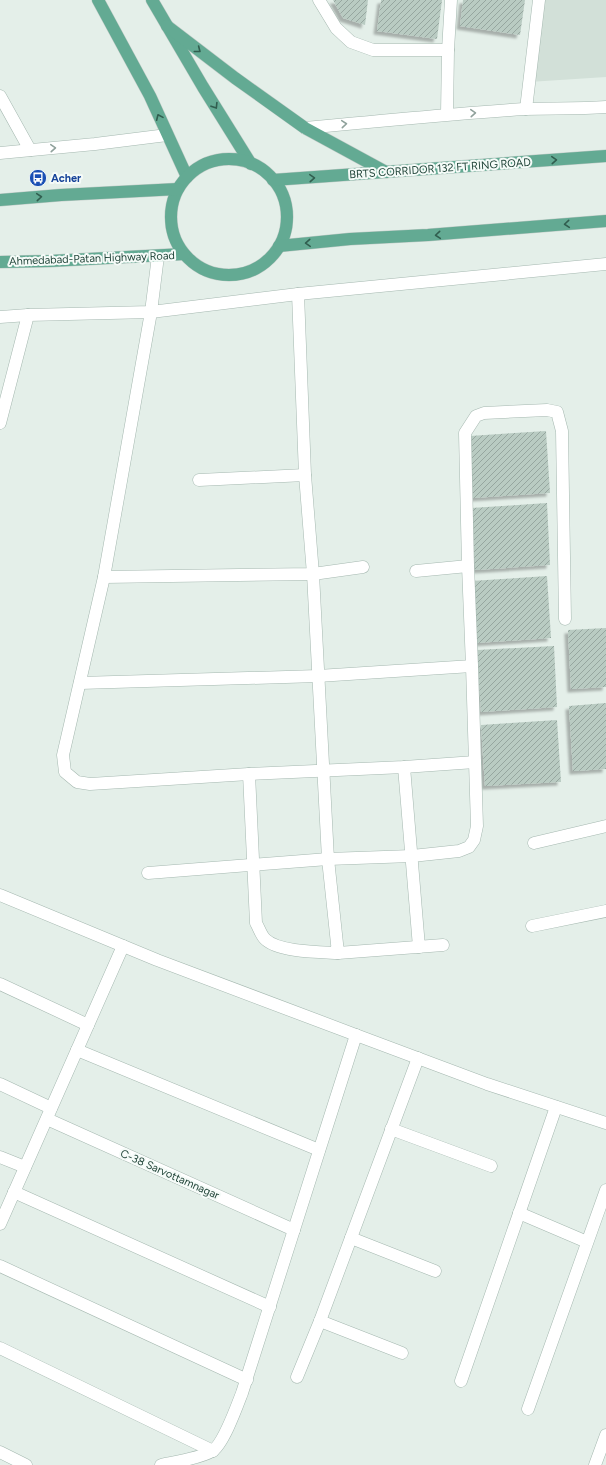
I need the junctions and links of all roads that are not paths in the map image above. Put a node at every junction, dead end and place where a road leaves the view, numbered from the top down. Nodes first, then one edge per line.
1 (98, 0) edge
2 (152, 0) edge
3 (319, 0) edge
4 (451, 0) edge
5 (539, 0) edge
6 (167, 26) junction
7 (448, 50) junction
8 (0, 96) edge
9 (606, 107) edge
10 (526, 109) junction
11 (447, 114) junction
12 (305, 128) junction
13 (167, 135) junction
14 (30, 150) junction
15 (0, 153) edge
16 (606, 156) edge
17 (251, 164) junction
18 (386, 172) junction
19 (187, 178) junction
20 (273, 180) junction
21 (178, 189) junction
22 (0, 200) edge
23 (606, 221) edge
24 (279, 246) junction
25 (184, 254) junction
26 (158, 256) junction
27 (0, 262) edge
28 (606, 264) edge
29 (298, 294) junction
30 (151, 312) junction
31 (28, 314) junction
32 (0, 317) edge
33 (0, 423) edge
34 (305, 475) junction
35 (198, 480) dead end
36 (363, 566) dead end
37 (468, 566) junction
38 (416, 571) dead end
39 (314, 574) junction
40 (104, 577) junction
41 (564, 620) dead end
42 (472, 666) junction
43 (318, 676) junction
44 (80, 683) junction
45 (475, 762) junction
46 (404, 767) junction
47 (324, 770) junction
48 (249, 774) junction
49 (606, 826) edge
50 (534, 843) dead end
51 (412, 856) junction
52 (328, 859) junction
53 (253, 865) junction
54 (148, 873) dead end
55 (0, 895) edge
56 (606, 911) edge
57 (532, 926) dead end
58 (443, 945) dead end
59 (123, 946) junction
60 (419, 947) junction
61 (338, 953) junction
62 (0, 984) edge
63 (88, 1025) junction
64 (356, 1035) junction
65 (77, 1050) junction
66 (418, 1058) junction
67 (0, 1084) edge
68 (556, 1107) junction
69 (49, 1113) junction
70 (606, 1123) edge
71 (391, 1129) junction
72 (319, 1150) junction
73 (0, 1157) edge
74 (491, 1166) dead end
75 (25, 1167) junction
76 (606, 1190) edge
77 (14, 1192) junction
78 (519, 1213) junction
79 (0, 1224) edge
80 (294, 1230) junction
81 (351, 1238) junction
82 (587, 1242) junction
83 (0, 1266) edge
84 (435, 1271) dead end
85 (270, 1307) junction
86 (320, 1321) junction
87 (0, 1348) edge
88 (402, 1353) dead end
89 (298, 1377) dead end
90 (247, 1380) junction
91 (461, 1381) dead end
92 (528, 1408) dead end
93 (606, 1435) edge
94 (213, 1451) junction
95 (0, 1452) edge
96 (26, 1465) edge
97 (161, 1465) edge
98 (595, 1465) edge

13 -> 1 main road
2 - 6 main road
3 - 7 street
4 - 7 street
5 - 10 street
6 -> 12 main road
6 -> 17 main road
7 - 11 street
8 - 14 street
9 - 10 street
11 -> 10 street
12 -> 11 street
12 - 18 main road
14 -> 13 street
13 - 19 main road
14 - 15 street
18 -> 16 main road, BRTS CORRIDOR 132 FT RING ROAD
17 - 19 main road
17 - 20 main road
20 -> 18 main road, BRTS CORRIDOR 132 FT RING ROAD
19 - 21 main road
20 - 24 main road
22 -> 21 main road
21 - 25 main road
23 -> 24 main road
24 - 25 main road
25 - 26 main road, Ahmedabad-Patan Highway Road
26 - 27 main road, Ahmedabad-Patan Highway Road
26 - 30 street
28 - 29 street
29 - 30 street
29 - 34 street
30 - 31 street
30 - 40 street
31 - 32 street
31 - 33 street
34 - 35 street
34 - 39 street
36 - 39 street
37 - 38 street
37 - 41 street
37 - 42 street
39 - 40 street
39 - 43 street
40 - 44 street
42 - 43 street
42 - 45 street
43 - 44 street
43 - 47 street
44 - 48 street
45 - 46 street
45 - 51 street
46 - 47 street
46 - 51 street
47 - 48 street
47 - 52 street
48 - 53 street
49 - 50 street
51 - 52 street
51 - 60 street
52 - 53 street
52 - 61 street
53 - 54 street
53 - 61 street
55 - 59 street
56 - 57 street
58 - 60 street
59 - 63 street
59 - 64 street
60 - 61 street
62 - 63 street
63 - 65 street
64 - 66 street
64 - 72 street
65 - 69 street
65 - 72 street
66 - 68 street
66 - 71 street
67 - 69 street, C-38 Sarvottamnagar
68 - 70 street
68 - 78 street
69 - 75 street
69 - 80 street, C-38 Sarvottamnagar
71 - 74 street
71 - 81 street
72 - 80 street
73 - 75 street
75 - 77 street
76 - 82 street
77 - 79 street
77 - 85 street
78 - 82 street
78 - 91 street
80 - 85 street
81 - 84 street
81 - 86 street
82 - 92 street
83 - 90 street
85 - 90 street
86 - 88 street
86 - 89 street
87 - 94 street
90 - 94 street
93 - 98 street
94 - 97 street
95 - 96 street

